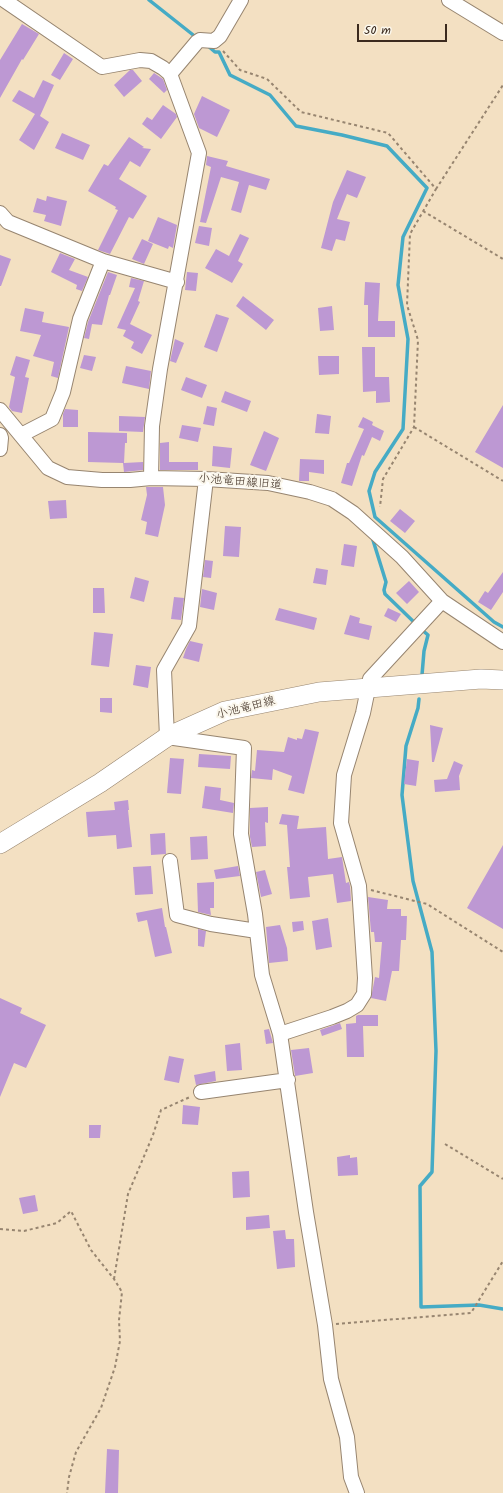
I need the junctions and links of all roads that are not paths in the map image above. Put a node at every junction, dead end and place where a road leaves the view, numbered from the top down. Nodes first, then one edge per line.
1 (4, 0) edge
2 (241, 0) edge
3 (449, 0) edge
4 (503, 33) edge
5 (170, 74) junction
6 (0, 214) edge
7 (102, 261) junction
8 (177, 282) junction
9 (0, 410) edge
10 (0, 435) edge
11 (21, 435) junction
12 (0, 449) edge
13 (151, 478) junction
14 (206, 479) junction
15 (442, 601) junction
16 (503, 642) edge
17 (503, 680) edge
18 (368, 688) junction
19 (167, 737) junction
20 (0, 844) edge
21 (170, 861) dead end
22 (257, 931) junction
23 (280, 1034) junction
24 (288, 1080) junction
25 (202, 1092) road end
26 (357, 1493) edge

1 - 5 street
2 - 5 street
3 - 4 street
5 - 8 street
6 - 7 street
7 - 8 street
7 - 11 street
8 - 13 street
9 - 11 street, 小池竜田線旧道
10 - 12 street
11 - 13 street, 小池竜田線旧道
13 - 14 street, 小池竜田線旧道
14 - 15 street, 小池竜田線旧道
14 - 19 street
15 - 16 street, 小池竜田線旧道
15 - 18 street
17 - 18 main road, 小池竜田線
18 - 19 main road, 小池竜田線
18 - 23 street
19 - 20 main road, 小池竜田線
19 - 22 street
21 - 22 street
22 - 23 street
23 - 24 street
24 - 25 street
24 - 26 street

